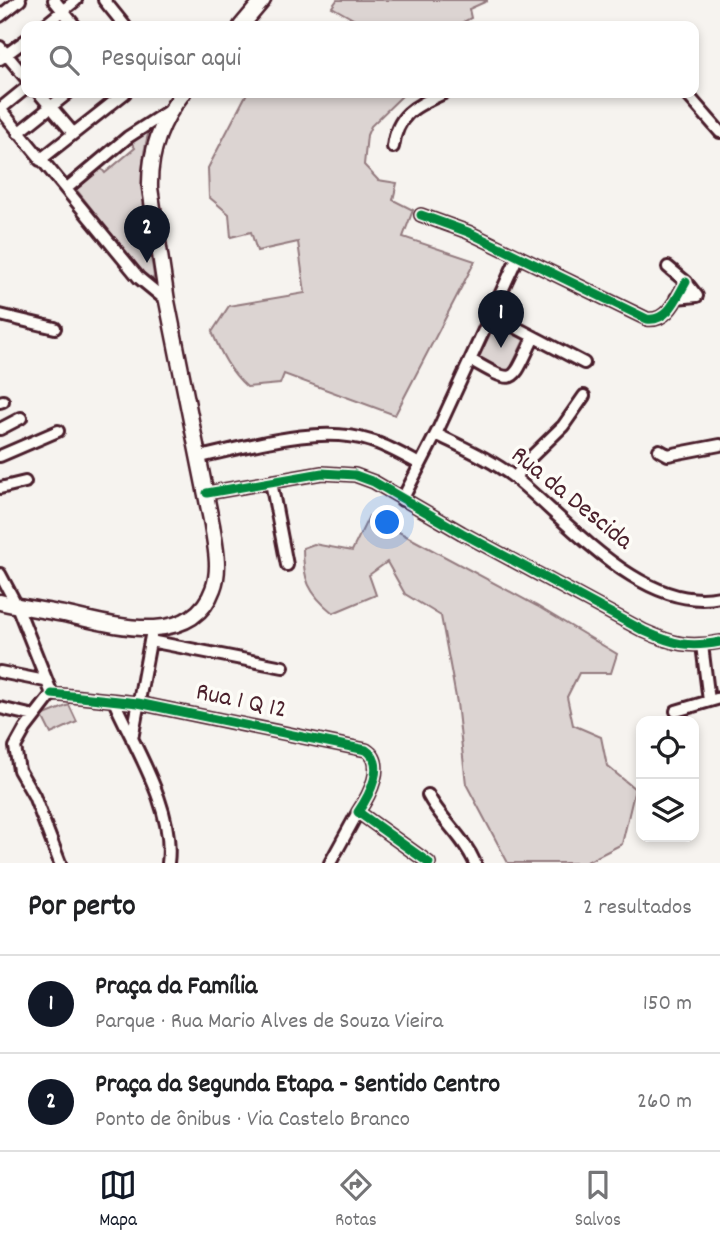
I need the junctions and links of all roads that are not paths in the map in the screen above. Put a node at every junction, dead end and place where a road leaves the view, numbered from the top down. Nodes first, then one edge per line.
1 (20, 0) edge
2 (54, 0) edge
3 (76, 0) edge
4 (104, 0) edge
5 (263, 0) edge
6 (63, 11) junction
7 (0, 16) edge
8 (50, 21) edge
9 (71, 21) edge
10 (121, 21) edge
11 (245, 21) edge
12 (21, 43) edge
13 (2, 54) edge
14 (21, 73) edge
15 (21, 92) edge
16 (43, 98) edge
17 (62, 98) edge
18 (118, 98) edge
19 (178, 98) edge
20 (435, 98) edge
21 (690, 98) edge
22 (51, 107) junction
23 (0, 109) edge
24 (170, 110) junction
25 (720, 132) edge
26 (18, 133) junction
27 (73, 133) junction
28 (393, 147) dead end
29 (40, 160) junction
30 (66, 189) junction
31 (421, 215) dead end
32 (518, 256) junction
33 (668, 267) dead end
34 (686, 282) junction
35 (676, 298) junction
36 (167, 301) junction
37 (0, 315) edge
38 (492, 316) junction
39 (55, 328) dead end
40 (534, 337) junction
41 (471, 360) junction
42 (584, 363) dead end
43 (584, 396) dead end
44 (21, 418) dead end
45 (0, 429) edge
46 (58, 431) dead end
47 (436, 434) junction
48 (720, 446) edge
49 (659, 450) dead end
50 (0, 456) edge
51 (199, 457) junction
52 (420, 464) junction
53 (515, 478) junction
54 (25, 482) dead end
55 (271, 482) junction
56 (0, 488) edge
57 (207, 493) junction
58 (402, 500) junction
59 (287, 565) dead end
60 (0, 574) edge
61 (720, 597) edge
62 (0, 602) edge
63 (17, 606) junction
64 (151, 636) junction
65 (720, 642) edge
66 (702, 645) junction
67 (283, 667) dead end
68 (0, 672) edge
69 (45, 681) junction
70 (52, 694) junction
71 (715, 700) edge
72 (114, 701) junction
73 (138, 702) junction
74 (0, 708) edge
75 (676, 711) dead end
76 (34, 716) junction
77 (132, 739) junction
78 (428, 796) dead end
79 (358, 811) junction
80 (60, 863) edge
81 (168, 863) edge
82 (330, 863) edge
83 (429, 863) edge
84 (475, 863) edge

1 - 7 street
2 - 6 street
3 - 6 street
4 - 10 street
5 - 11 main road
6 - 8 street
6 - 9 street
12 - 13 street
13 - 14 street
15 - 23 street
16 - 22 street
17 - 22 street
18 - 27 street
19 - 24 main road
20 - 28 street
21 - 25 street
22 - 26 street
22 - 27 street
23 - 26 street
24 - 30 street
24 - 36 main road
26 - 29 street
27 - 29 street
29 - 30 street
30 - 36 street
31 - 32 street
32 - 35 street
32 - 38 street
33 - 34 street
34 - 35 street
34 - 35 street
36 - 51 main road
37 - 39 street
38 - 40 street
38 - 41 street
40 - 41 street
40 - 42 street
41 - 47 street
43 - 53 street
44 - 45 street
46 - 50 street
47 - 52 street
47 - 53 street, Rua da Descida
48 - 49 street
51 - 52 street
51 - 57 main road
52 - 58 street
53 - 61 street, Rua da Descida
54 - 56 street
55 - 57 street
55 - 58 street
55 - 59 street
57 - 64 main road
58 - 66 street
60 - 63 street
62 - 63 main road
63 - 64 main road
63 - 69 street
64 - 67 street
64 - 73 street
65 - 66 street
66 - 71 street
68 - 69 street
69 - 70 street
70 - 72 street, Rua 1 Q 12
70 - 76 street
71 - 75 street
72 - 73 street, Rua 1 Q 12
72 - 77 street
73 - 77 street
73 - 79 street, Rua 1 Q 12
74 - 76 street
76 - 80 street
77 - 81 street
78 - 84 street
79 - 82 street
79 - 83 street

